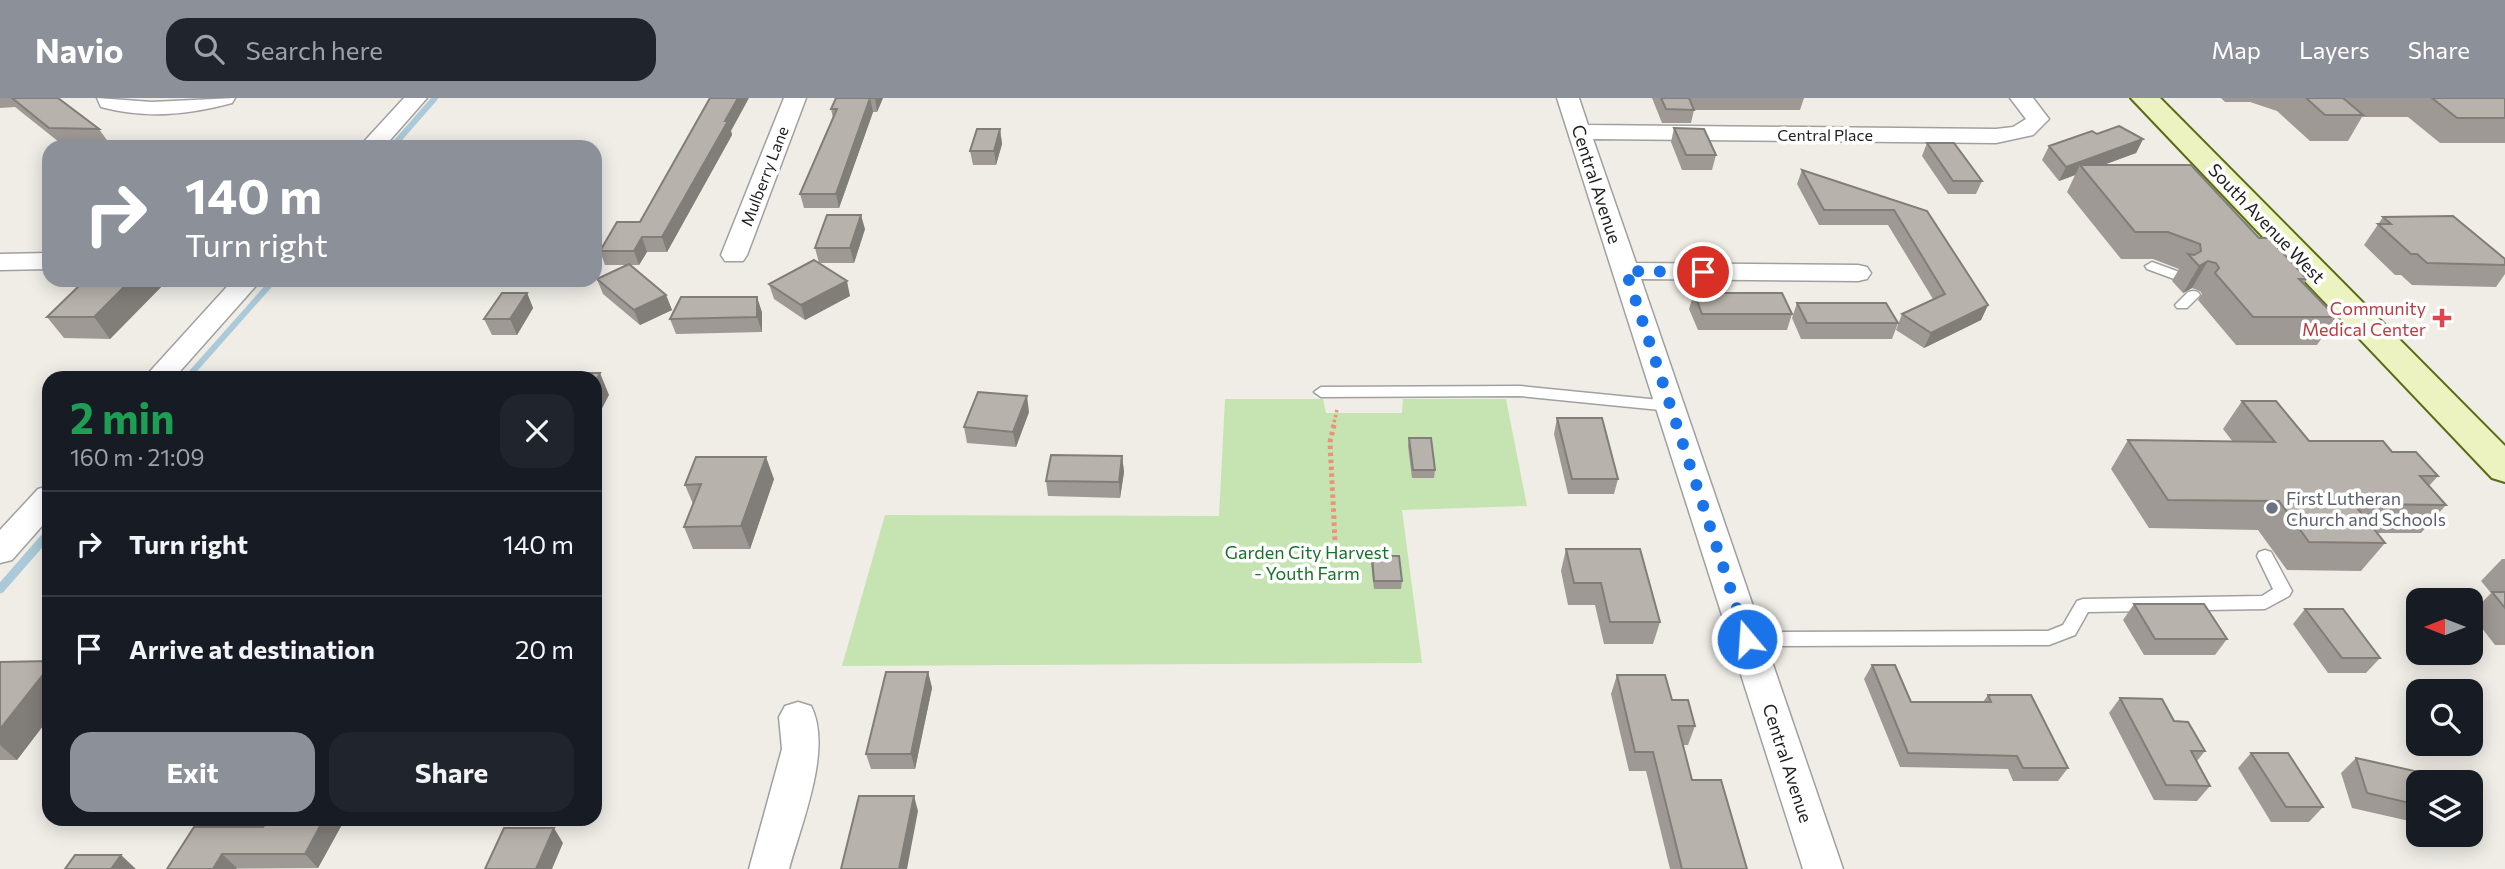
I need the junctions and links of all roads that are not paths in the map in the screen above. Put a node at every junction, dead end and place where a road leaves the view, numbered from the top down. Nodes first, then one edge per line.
1 (108, 98) edge
2 (224, 98) edge
3 (416, 98) edge
4 (795, 98) edge
5 (1568, 98) edge
6 (2021, 98) edge
7 (2145, 98) edge
8 (1580, 132) junction
9 (377, 140) edge
10 (734, 256) dead end
11 (42, 261) edge
12 (0, 262) edge
13 (2151, 267) dead end
14 (1626, 271) junction
15 (1858, 273) dead end
16 (2177, 276) dead end
17 (242, 287) edge
18 (164, 371) edge
19 (1321, 392) dead end
20 (1670, 406) junction
21 (2505, 469) edge
22 (42, 508) edge
23 (0, 551) edge
24 (2265, 556) dead end
25 (1747, 639) junction
26 (798, 717) dead end
27 (769, 869) edge
28 (1823, 869) edge

1 - 2 street
3 - 9 street
4 - 10 street, Mulberry Lane
5 - 8 street, Central Avenue
6 - 8 street, Central Place
7 - 21 street, South Avenue West
8 - 14 street, Central Avenue
11 - 12 street
13 - 16 lane
14 - 15 street
14 - 20 street, Central Avenue
17 - 18 street
19 - 20 lane
20 - 25 street, Central Avenue
22 - 23 street
24 - 25 lane
25 - 28 street, Central Avenue
26 - 27 street

